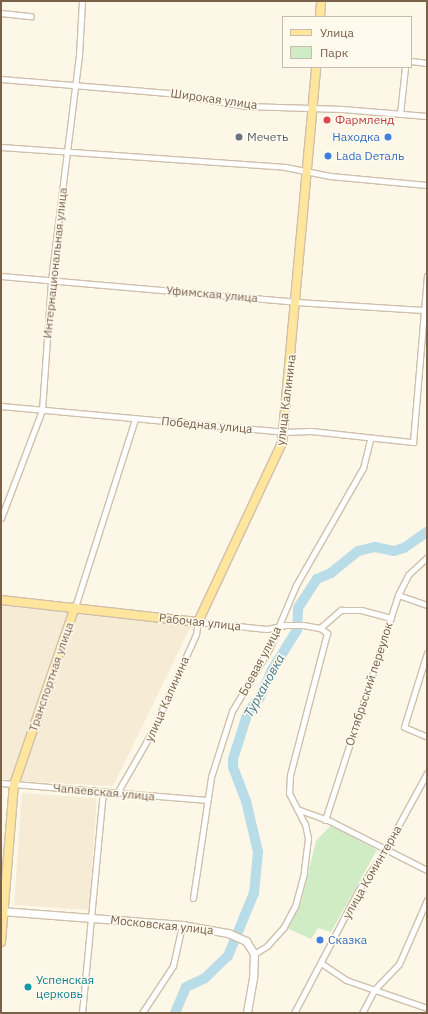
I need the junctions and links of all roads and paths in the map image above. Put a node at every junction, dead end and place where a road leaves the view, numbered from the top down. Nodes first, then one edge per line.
1 (82, 1) edge
2 (321, 1) edge
3 (1, 13) edge
4 (31, 16) dead end
5 (320, 16) edge
6 (412, 61) edge
7 (427, 63) edge
8 (316, 68) edge
9 (405, 68) edge
10 (1, 79) edge
11 (74, 87) junction
12 (312, 108) junction
13 (400, 114) junction
14 (427, 116) edge
15 (1, 147) edge
16 (66, 151) junction
17 (306, 173) junction
18 (427, 185) edge
19 (1, 276) edge
20 (427, 276) edge
21 (51, 280) junction
22 (296, 302) junction
23 (423, 310) junction
24 (1, 406) edge
25 (42, 410) junction
26 (135, 419) junction
27 (284, 432) junction
28 (370, 439) junction
29 (1, 518) edge
30 (427, 558) edge
31 (398, 595) junction
32 (1, 600) edge
33 (427, 605) edge
34 (75, 607) junction
35 (391, 618) junction
36 (198, 622) junction
37 (279, 626) junction
38 (320, 628) junction
39 (427, 653) edge
40 (427, 737) edge
41 (427, 773) edge
42 (1, 783) edge
43 (14, 785) junction
44 (103, 792) junction
45 (117, 793) junction
46 (207, 800) junction
47 (296, 808) junction
48 (325, 820) junction
49 (385, 850) junction
50 (427, 870) edge
51 (193, 898) dead end
52 (427, 900) edge
53 (2, 911) edge
54 (91, 918) junction
55 (182, 925) junction
56 (1, 942) edge
57 (254, 954) junction
58 (322, 962) junction
59 (374, 990) junction
60 (427, 1008) edge
61 (82, 1013) edge
62 (142, 1013) edge
63 (247, 1013) edge
64 (294, 1013) edge
65 (362, 1013) edge

1 - 11 street, Интернациональная улица
2 - 5 main road
3 - 4 street
6 - 7 street
8 - 12 main road, улица Калинина
9 - 13 street
10 - 11 street, Широкая улица
11 - 12 street, Широкая улица
11 - 16 street, Интернациональная улица
12 - 13 street, Широкая улица
12 - 17 main road, улица Калинина
13 - 14 street, Широкая улица
15 - 16 street
16 - 17 street
16 - 21 street, Интернациональная улица
17 - 18 street
17 - 22 main road, улица Калинина
19 - 21 street, Уфимская улица
20 - 23 street
21 - 22 street, Уфимская улица
21 - 25 street, Интернациональная улица
22 - 23 street, Уфимская улица
22 - 27 main road, улица Калинина
23 - 28 street, Победная улица
24 - 25 street, Победная улица
25 - 26 street, Победная улица
25 - 29 street, Интернациональная улица
26 - 27 street, Победная улица
26 - 34 street, Транспортная улица
27 - 28 street, Победная улица
27 - 36 main road, улица Калинина
28 - 37 street, Боевая улица
30 - 31 street, Октябрьский переулок
31 - 33 street
31 - 35 street, Октябрьский переулок
32 - 34 main road, Рабочая улица
34 - 36 main road, Рабочая улица
34 - 43 main road, Транспортная улица
35 - 38 street
35 - 48 street, Октябрьский переулок
36 - 37 street, Рабочая улица
36 - 45 street, улица Калинина
37 - 38 street, Рабочая улица
37 - 46 street, Боевая улица
38 - 47 street
39 - 40 street
41 - 49 street, улица Коминтерна
42 - 43 street, Чапаевская улица
43 - 44 street, Чапаевская улица
43 - 53 main road, Транспортная улица
44 - 45 street, Чапаевская улица
44 - 54 street
45 - 46 street, Чапаевская улица
46 - 51 street, Боевая улица
47 - 48 street
47 - 57 street
48 - 49 street
49 - 50 street
49 - 58 street, улица Коминтерна
52 - 59 street
53 - 54 street, Московская улица
53 - 56 main road, Транспортная улица
54 - 55 street, Московская улица
54 - 61 street
55 - 57 street, Московская улица
55 - 62 street
57 - 63 street
58 - 59 street
58 - 64 street, улица Коминтерна
59 - 60 street
59 - 65 street

